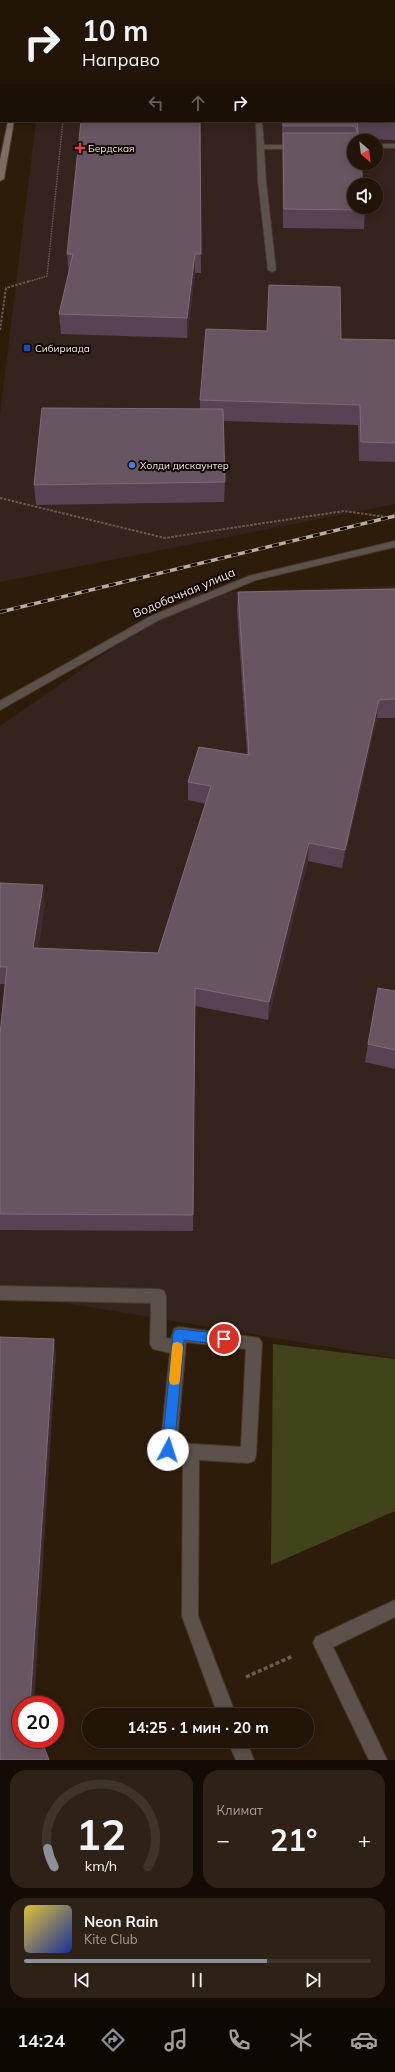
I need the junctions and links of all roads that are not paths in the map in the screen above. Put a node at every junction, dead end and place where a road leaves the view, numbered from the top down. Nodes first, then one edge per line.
1 (11, 122) edge
2 (259, 122) edge
3 (383, 146) edge
4 (395, 146) edge
5 (260, 147) junction
6 (307, 147) edge
7 (0, 179) edge
8 (272, 270) dead end
9 (395, 544) edge
10 (0, 706) edge
11 (0, 1293) edge
12 (177, 1347) junction
13 (191, 1452) junction
14 (395, 1608) edge
15 (224, 1708) edge
16 (240, 1748) edge
17 (245, 1760) edge
18 (378, 1760) edge

1 - 7 main road
2 - 5 street
3 - 4 street
5 - 6 street
5 - 8 street
9 - 10 street, Водобачная улица
11 - 12 street
12 - 13 street
12 - 13 street
13 - 15 street
14 - 18 street
16 - 17 street

